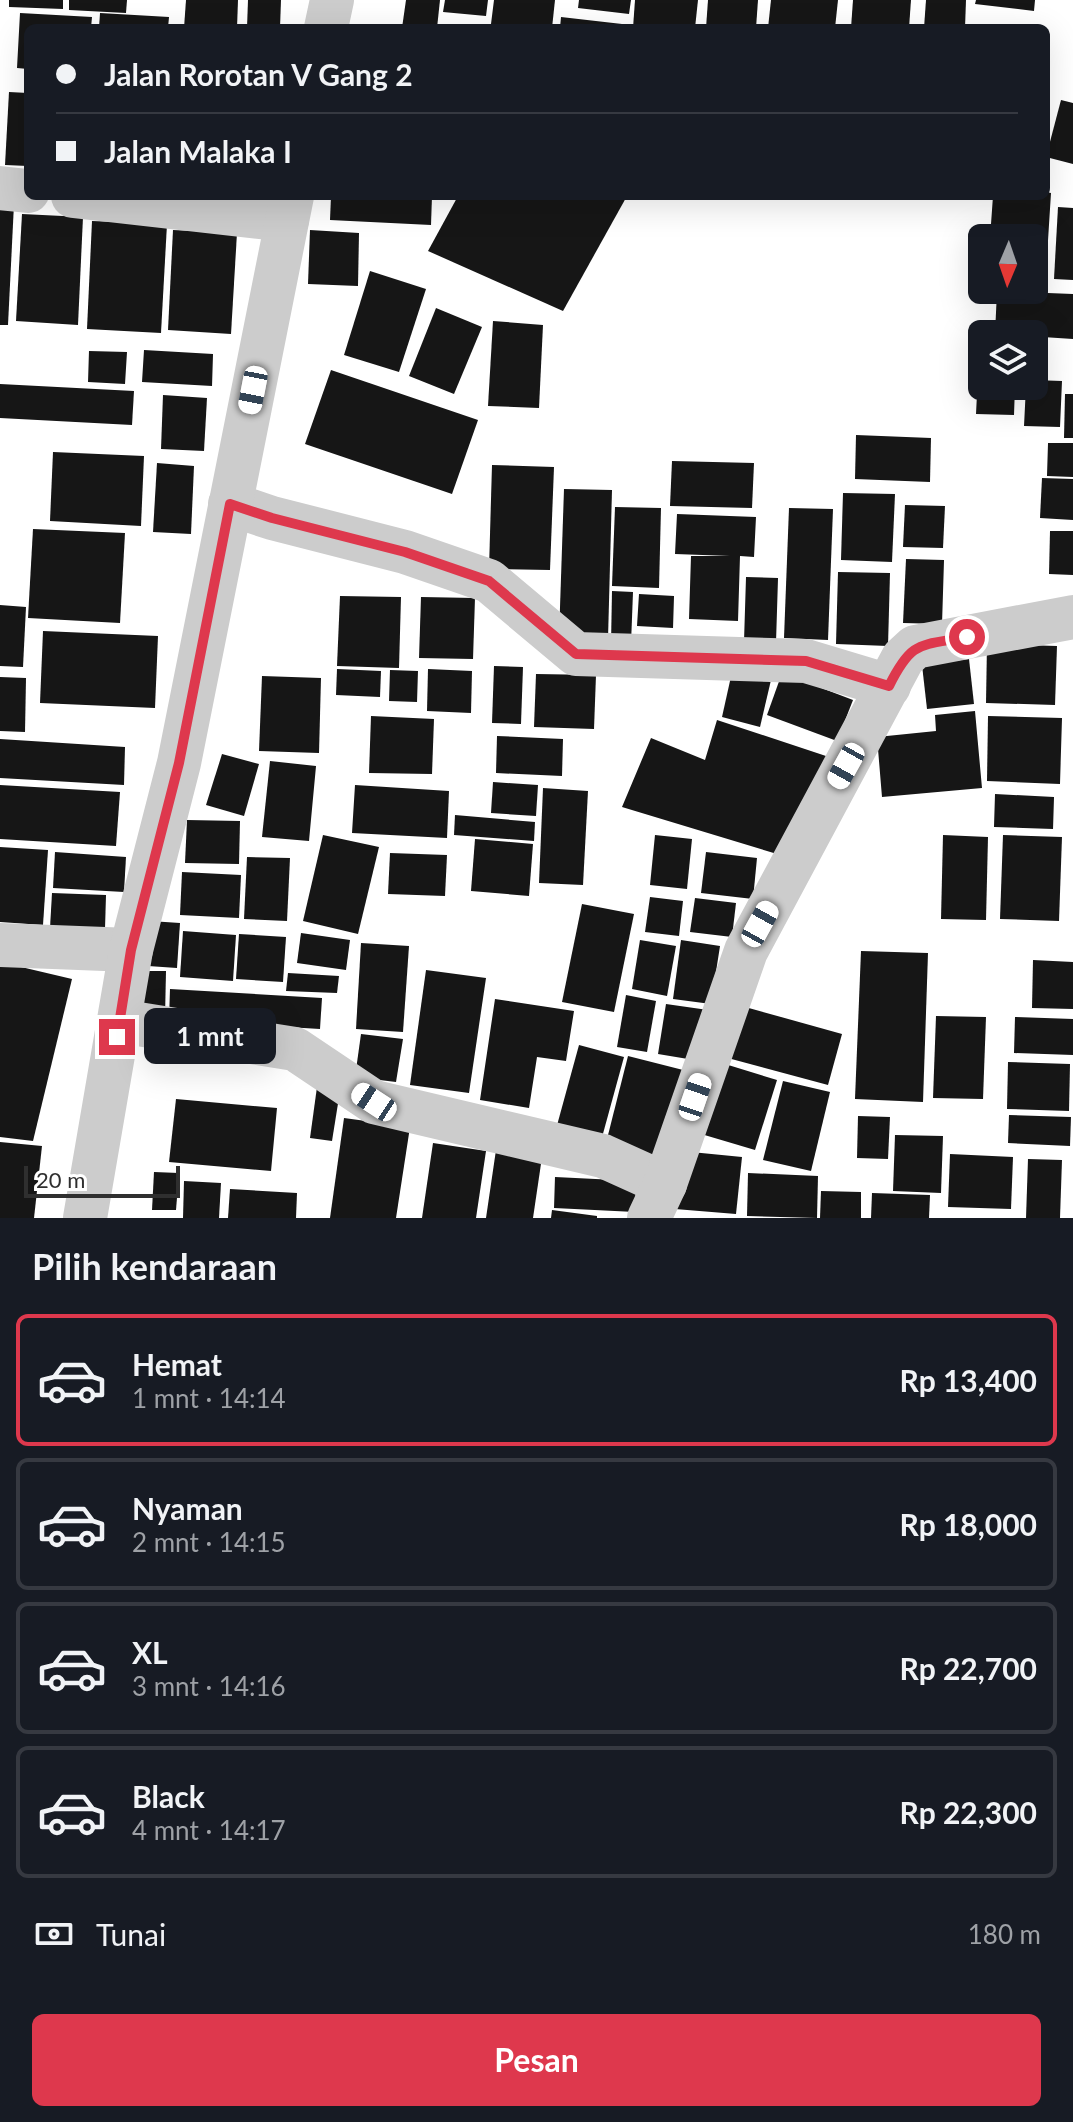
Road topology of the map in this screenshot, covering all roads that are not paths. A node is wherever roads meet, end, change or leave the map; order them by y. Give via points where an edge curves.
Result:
1 (332, 0) edge
2 (327, 24) edge
3 (0, 188) edge
4 (24, 191) edge
5 (145, 200) edge
6 (290, 208) edge
7 (230, 504) junction
8 (1073, 617) edge
9 (896, 672) junction
10 (0, 945) edge
11 (131, 950) junction
12 (119, 1021) junction
13 (657, 1201) edge
14 (85, 1218) edge

1 - 2 street
3 - 4 street
5 - 6 street
6 - 7 street
7 - 9 street via 489,581 576,654 806,661
7 - 11 street via 179,763
8 - 9 street via 915,647
9 - 13 street via 746,951
10 - 11 street
11 - 12 street
12 - 13 street via 295,1049 374,1102 603,1156
12 - 14 street

